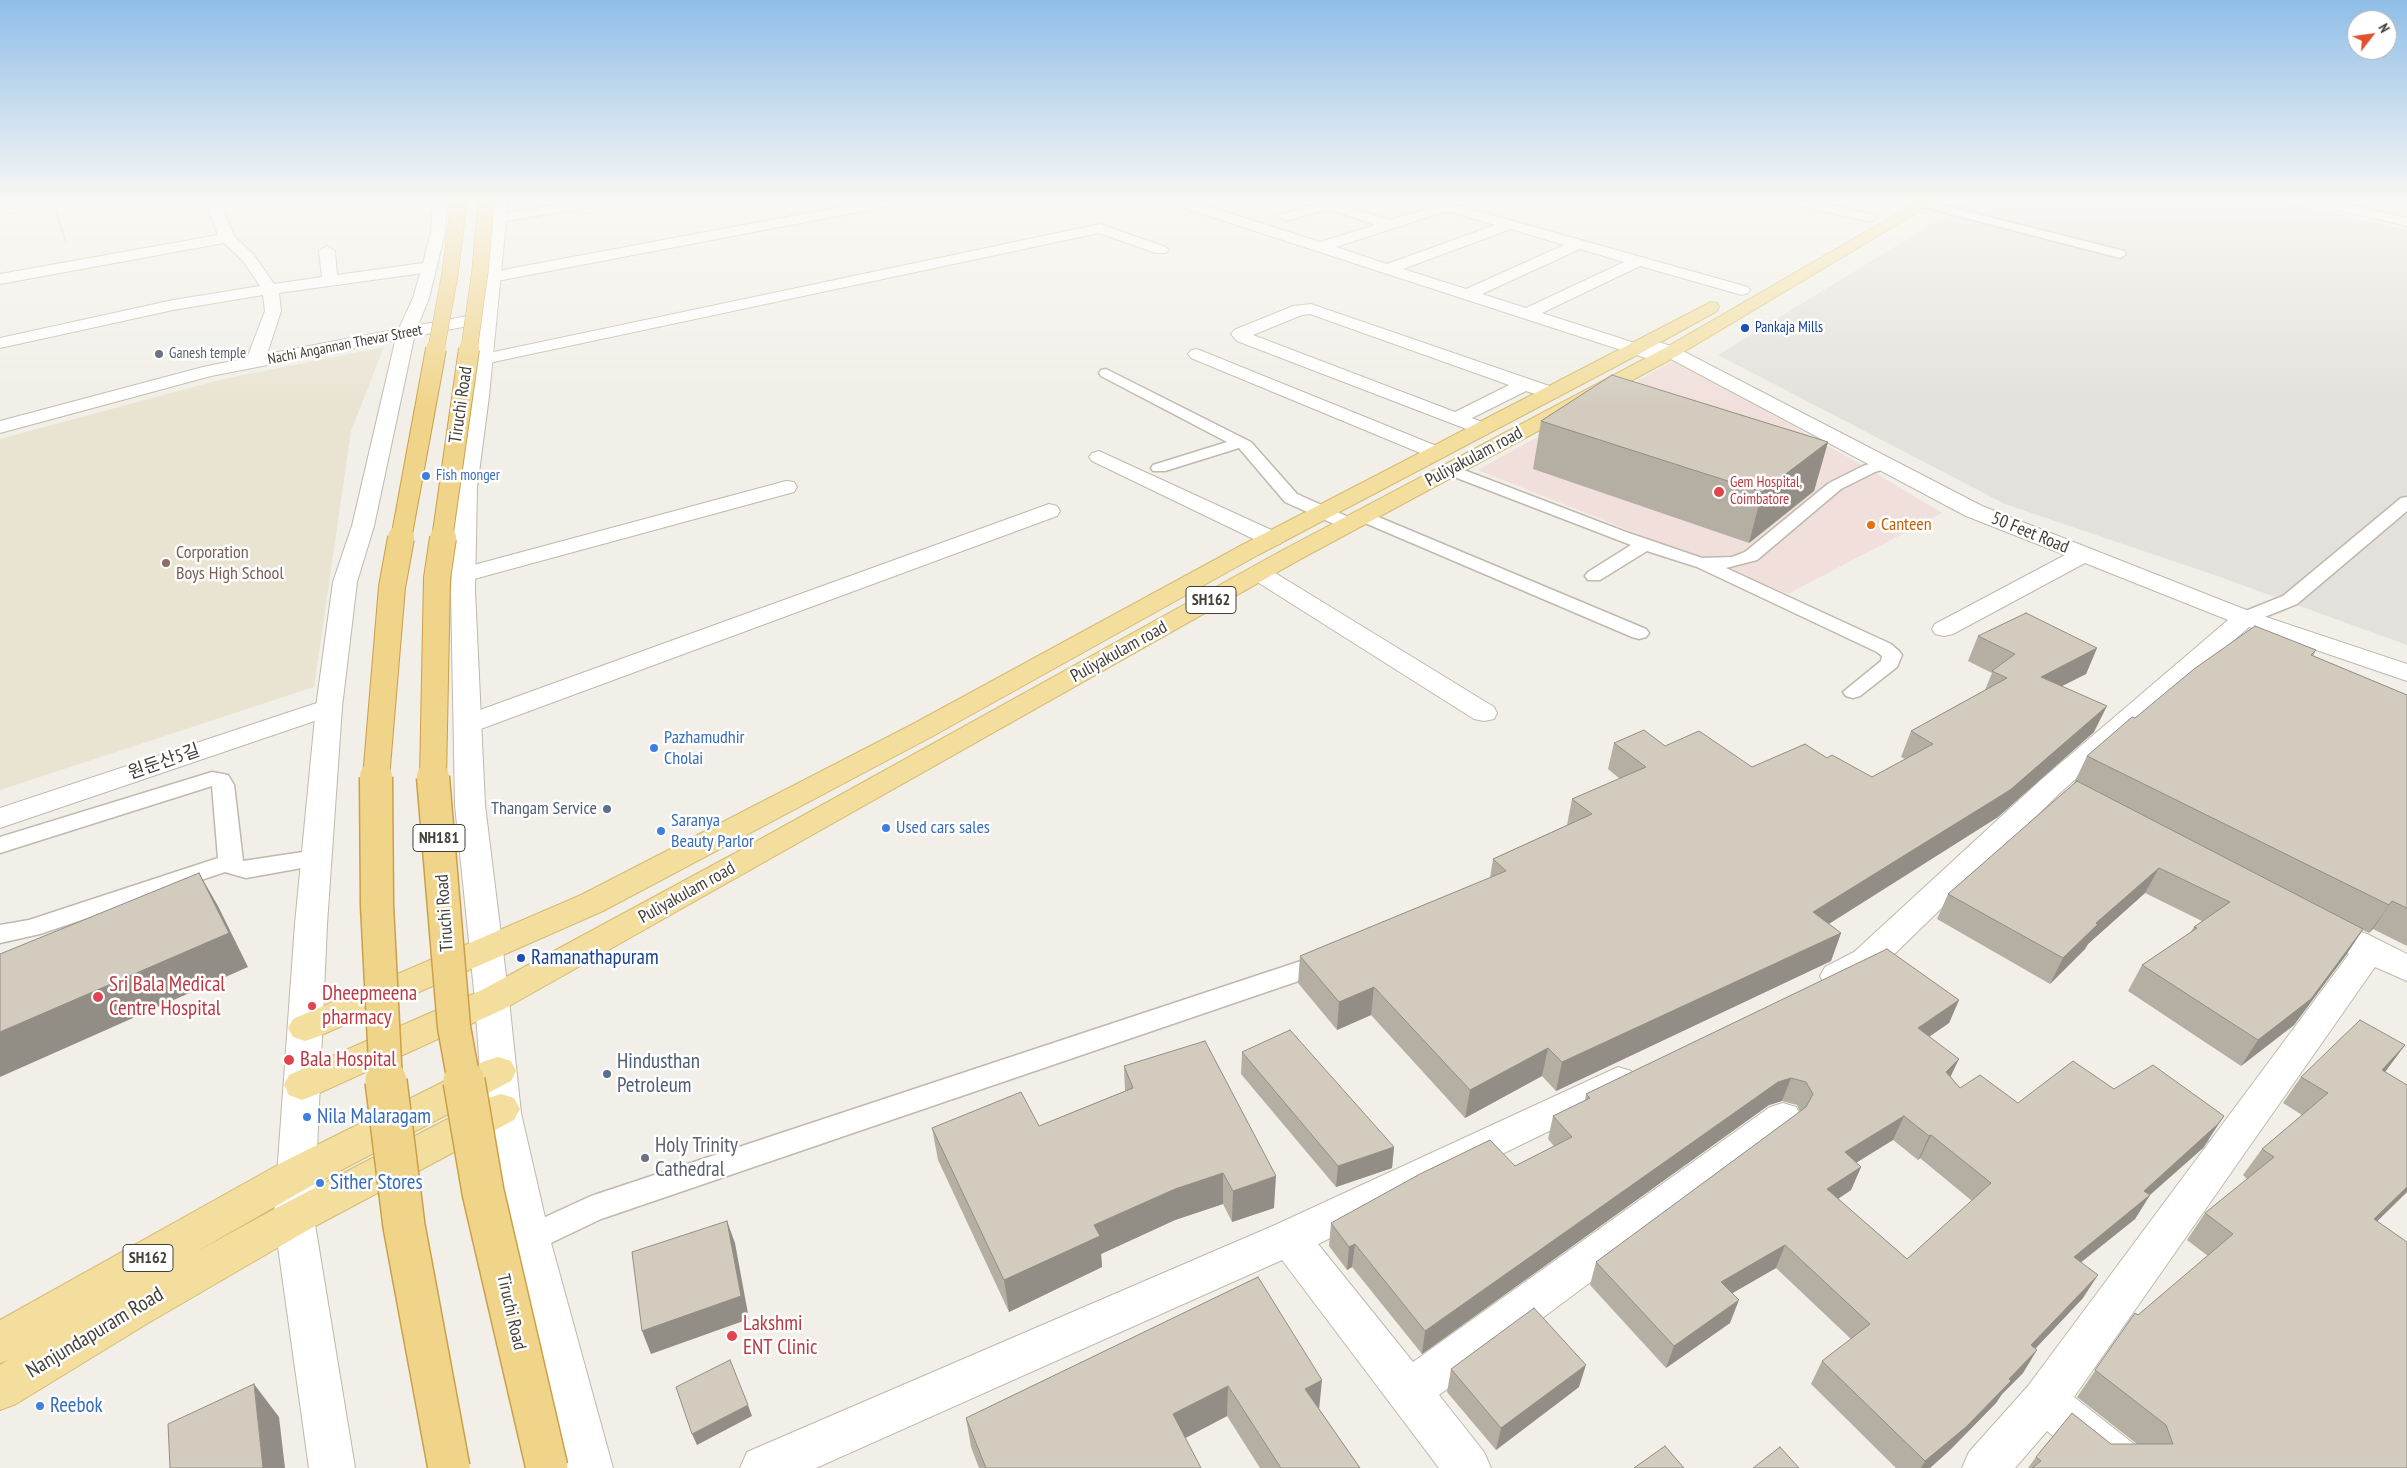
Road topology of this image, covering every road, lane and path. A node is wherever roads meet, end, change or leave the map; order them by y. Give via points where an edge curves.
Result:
1 (53, 270) edge
2 (257, 270) edge
3 (329, 270) edge
4 (411, 270) edge
5 (429, 270) edge
6 (451, 270) edge
7 (480, 270) edge
8 (492, 270) edge
9 (532, 270) edge
10 (905, 270) edge
11 (1389, 270) edge
12 (1522, 270) edge
13 (1620, 270) edge
14 (1669, 270) edge
15 (1778, 270) edge
16 (1803, 270) edge
17 (492, 277) junction
18 (0, 279) edge
19 (330, 280) junction
20 (270, 288) junction
21 (1742, 290) junction
22 (1466, 295) junction
23 (1526, 314) junction
24 (488, 316) junction
25 (406, 333) junction
26 (0, 343) edge
27 (1653, 350) junction
28 (1197, 354) dead end
29 (484, 359) junction
30 (255, 362) junction
31 (1106, 373) dead end
32 (1525, 384) junction
33 (1551, 393) junction
34 (1456, 419) junction
35 (0, 427) edge
36 (1482, 429) junction
37 (1240, 443) junction
38 (1099, 457) dead end
39 (1443, 462) junction
40 (1885, 464) junction
41 (1159, 468) dead end
42 (786, 487) dead end
43 (2407, 502) edge
44 (1050, 511) dead end
45 (1324, 512) junction
46 (1356, 520) junction
47 (1272, 539) junction
48 (1644, 545) junction
49 (2084, 554) junction
50 (1701, 563) junction
51 (1259, 573) junction
52 (463, 575) junction
53 (1594, 576) dead end
54 (2245, 618) junction
55 (1944, 629) dead end
56 (1639, 632) dead end
57 (2407, 673) edge
58 (1853, 692) dead end
59 (329, 706) junction
60 (1484, 714) dead end
61 (468, 724) junction
62 (0, 818) edge
63 (0, 845) edge
64 (316, 858) junction
65 (230, 862) junction
66 (2326, 927) edge
67 (0, 934) edge
68 (486, 948) junction
69 (2370, 950) junction
70 (1313, 966) edge
71 (2407, 969) edge
72 (1804, 992) edge
73 (492, 1000) junction
74 (305, 1028) junction
75 (1645, 1069) edge
76 (498, 1070) junction
77 (302, 1085) junction
78 (502, 1108) junction
79 (1783, 1118) dead end
80 (297, 1174) junction
81 (294, 1218) junction
82 (1289, 1238) junction
83 (530, 1240) junction
84 (0, 1343) edge
85 (0, 1389) edge
86 (1409, 1391) junction
87 (2044, 1401) junction
88 (332, 1468) edge
89 (448, 1468) edge
90 (547, 1468) edge
91 (590, 1468) edge
92 (763, 1468) edge
93 (1468, 1468) edge
94 (1985, 1468) edge
95 (2128, 1468) edge

1 - 18 street
2 - 20 street
3 - 19 street
4 - 19 street
5 - 25 street
6 - 89 highway, Tiruchi Road, bridge via 392,587 375,786 384,1063 404,1226
7 - 90 highway, Tiruchi Road / NH181, bridge via 437,578 434,774 454,1027 483,1192
8 - 17 street
9 - 17 street
10 - 29 street
11 - 22 street, 50 Feet Road
12 - 22 street
13 - 23 street
14 - 21 street
15 - 21 main road, Puliyakulam road / SH162
16 - 27 main road, Puliyakulam road / SH162
17 - 24 street
19 - 20 street
20 - 26 street via 173,305
20 - 30 street via 273,311
21 - 27 main road, Puliyakulam road / SH162
22 - 23 street, 50 Feet Road
23 - 27 street, 50 Feet Road
24 - 25 street, Nachi Angannan Thevar Street
24 - 29 street
25 - 30 street, Nachi Angannan Thevar Street
25 - 59 street via 363,526 345,582
27 - 33 main road, Puliyakulam road / SH162
27 - 39 main road, Puliyakulam road / SH162 via 1592,404
27 - 40 street, 50 Feet Road
28 - 39 street
29 - 52 street via 466,488
30 - 35 street, Nachi Angannan Thevar Street via 208,371
31 - 37 lane
32 - 33 street
32 - 34 street
32 - 34 street via 1311,309 1299,310 1240,334
33 - 36 main road, Puliyakulam road / SH162
34 - 36 street
36 - 39 main road, Puliyakulam road / SH162
37 - 41 lane
37 - 45 lane via 1291,498
38 - 47 street
39 - 45 main road, Puliyakulam road / SH162
39 - 46 main road, Puliyakulam road / SH162
39 - 48 lane
40 - 49 street, 50 Feet Road via 1974,510
40 - 50 lane via 1828,484 1751,556 1734,562
42 - 52 street
43 - 54 lane via 2290,600
44 - 61 street
45 - 46 lane
45 - 47 main road, Puliyakulam road / SH162
46 - 51 main road, Puliyakulam road / SH162
46 - 56 lane
47 - 68 main road, Puliyakulam road / SH162 via 923,730 601,898
48 - 50 lane
48 - 53 lane
49 - 54 street, 50 Feet Road
49 - 55 street
50 - 58 lane via 1884,648 1892,655 1890,662
51 - 60 street
51 - 73 main road, Puliyakulam road / SH162
52 - 61 street
54 - 57 street, 50 Feet Road
54 - 72 street via 2065,792 1866,962
59 - 62 street, 원둔산5길
59 - 64 street
61 - 68 street via 470,805
63 - 65 lane via 212,779 220,780 223,785
64 - 65 lane via 246,870 235,868
64 - 74 street
65 - 67 lane via 31,928
66 - 69 street
68 - 73 street
68 - 74 main road, Puliyakulam road
69 - 71 street
69 - 87 street
70 - 83 lane via 590,1209
73 - 76 street
73 - 77 main road, Puliyakulam road
74 - 77 street
75 - 82 street
76 - 78 street
76 - 80 main road, Nanjundapuram Road
77 - 80 street
78 - 81 main road, Nanjundapuram Road
78 - 83 street
79 - 86 street
80 - 81 street
80 - 84 main road, Nanjundapuram Road / SH162
81 - 85 main road, Nanjundapuram Road / SH162
81 - 88 street
82 - 86 street
82 - 92 street
83 - 91 street
86 - 93 street
87 - 94 street
87 - 95 street

